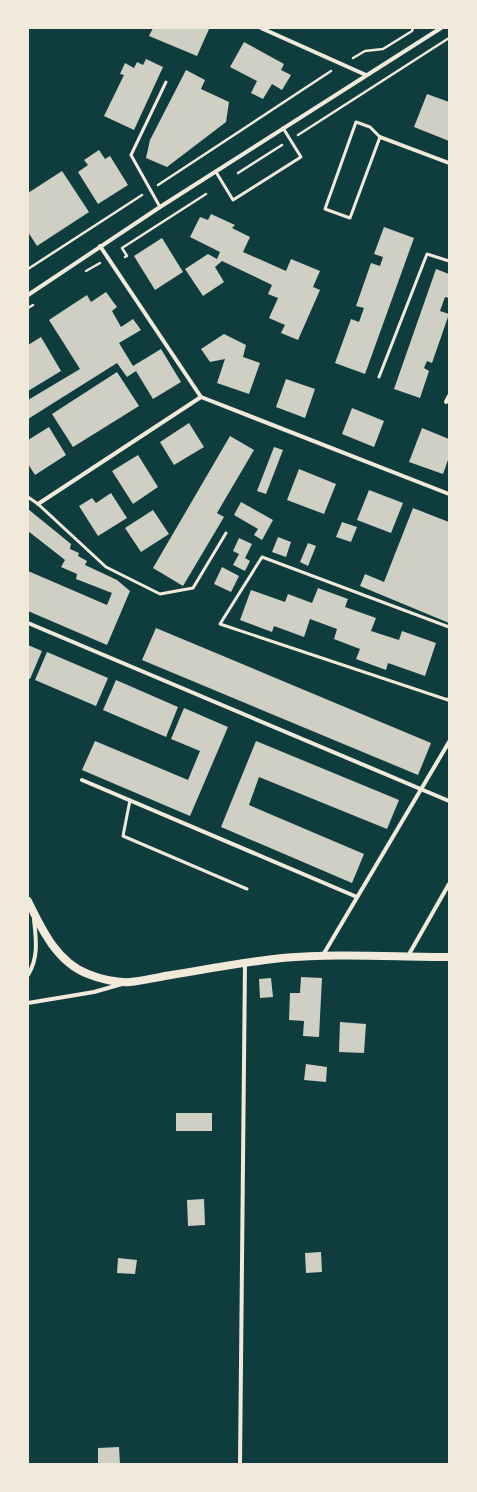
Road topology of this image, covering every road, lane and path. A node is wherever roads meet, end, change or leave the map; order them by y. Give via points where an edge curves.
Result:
1 (261, 28) edge
2 (413, 28) edge
3 (441, 28) edge
4 (449, 38) edge
5 (343, 64) junction
6 (366, 75) junction
7 (166, 82) dead end
8 (283, 128) junction
9 (298, 135) dead end
10 (380, 137) junction
11 (284, 144) dead end
12 (449, 163) edge
13 (216, 172) junction
14 (238, 173) dead end
15 (150, 190) junction
16 (206, 194) dead end
17 (160, 207) junction
18 (100, 246) junction
19 (125, 257) dead end
20 (449, 261) edge
21 (102, 266) dead end
22 (28, 269) edge
23 (80, 275) dead end
24 (28, 295) edge
25 (34, 304) dead end
26 (28, 308) edge
27 (379, 377) dead end
28 (449, 396) edge
29 (201, 397) junction
30 (448, 403) edge
31 (449, 494) edge
32 (28, 497) edge
33 (38, 504) junction
34 (226, 533) dead end
35 (28, 623) edge
36 (449, 627) edge
37 (449, 698) edge
38 (449, 742) edge
39 (82, 780) dead end
40 (421, 790) junction
41 (130, 800) junction
42 (449, 801) edge
43 (449, 884) edge
44 (247, 889) dead end
45 (357, 898) junction
46 (28, 901) edge
47 (34, 913) junction
48 (323, 955) junction
49 (407, 957) junction
50 (449, 958) edge
51 (244, 962) junction
52 (28, 974) edge
53 (128, 982) junction
54 (28, 1003) edge
55 (240, 1464) edge

1 - 5 street
2 - 5 path via 383,49 365,51
3 - 6 street
4 - 9 path
5 - 6 street
5 - 15 path
6 - 8 street
7 - 15 lane via 130,155
8 - 13 street
8 - 13 lane via 301,157 233,200
10 - 10 lane via 370,127 356,122 325,209 350,218
10 - 12 street
11 - 14 path
13 - 17 street
15 - 17 lane
15 - 22 path
16 - 19 path via 122,248
17 - 18 street
18 - 24 street
18 - 29 street
20 - 27 lane via 427,254
21 - 23 path via 100,262
25 - 26 path
28 - 30 street
29 - 31 street
29 - 33 street
32 - 33 lane
33 - 34 lane via 106,567 160,594 193,588
35 - 40 street
36 - 37 lane via 262,556 220,624 448,700
38 - 40 street
39 - 41 street
40 - 42 street
40 - 45 street
41 - 44 lane via 123,836
41 - 45 street
43 - 49 street
45 - 48 street
46 - 47 main road
47 - 52 street via 35,960
47 - 53 main road via 55,949 74,968 95,976
48 - 49 main road
48 - 51 main road
49 - 50 main road
51 - 53 main road
51 - 55 street
53 - 54 street via 94,992

